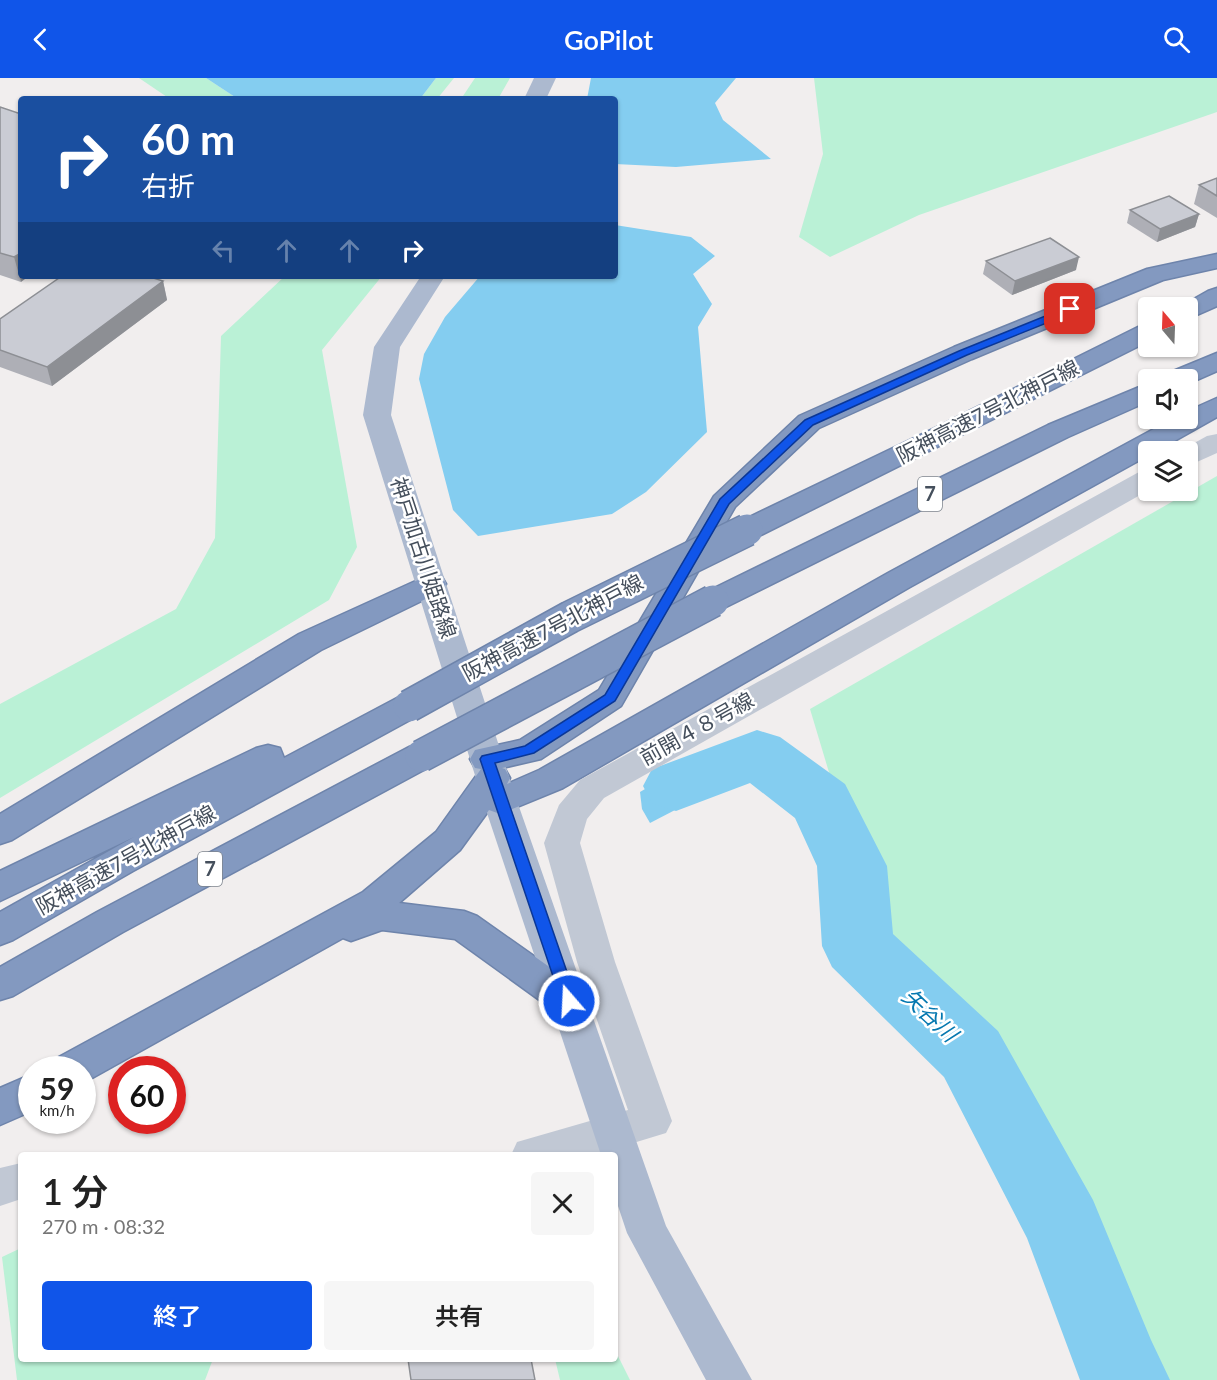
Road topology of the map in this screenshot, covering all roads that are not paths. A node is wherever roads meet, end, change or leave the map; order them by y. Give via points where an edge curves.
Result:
1 (545, 78) edge
2 (536, 96) edge
3 (1217, 261) edge
4 (431, 279) edge
5 (1217, 296) edge
6 (1198, 306) edge
7 (1138, 337) edge
8 (1217, 361) edge
9 (1198, 370) edge
10 (1138, 396) edge
11 (1217, 406) edge
12 (1217, 442) edge
13 (1198, 452) edge
14 (1138, 484) edge
15 (431, 584) junction
16 (408, 699) junction
17 (493, 779) junction
18 (0, 831) edge
19 (0, 887) edge
20 (110, 922) junction
21 (0, 930) edge
22 (300, 945) junction
23 (0, 984) edge
24 (569, 1001) junction
25 (0, 1007) edge
26 (96, 1056) edge
27 (18, 1098) edge
28 (0, 1108) edge
29 (614, 1132) junction
30 (542, 1152) edge
31 (18, 1182) edge
32 (0, 1187) edge
33 (730, 1380) edge

1 - 2 main road
3 - 17 highway via 1156,274 963,353 809,422 724,502 610,698 529,750
4 - 15 main road, 神戸加古川姫路線 via 387,347 377,415
5 - 6 highway
7 - 16 highway, 阪神高速7号北神戸線 / 7, bridge
8 - 9 highway
10 - 20 highway, 7, bridge via 1058,431 713,601
11 - 17 highway via 899,580 551,779
12 - 13 street
14 - 29 street, 前開４８号線 via 592,789 578,805 562,843 596,962 652,1121
15 - 17 main road, 神戸加古川姫路線
15 - 18 highway via 310,642
16 - 19 highway
16 - 21 highway, 阪神高速7号北神戸線 / 7
17 - 22 highway via 448,840 376,902
17 - 24 main road, 神戸加古川姫路線
20 - 23 highway, 7
20 - 25 highway
22 - 24 highway via 381,915 464,926
22 - 26 highway
24 - 29 main road, 神戸加古川姫路線
27 - 28 highway
29 - 30 street
29 - 33 main road, 神戸加古川姫路線 via 648,1233
31 - 32 street

